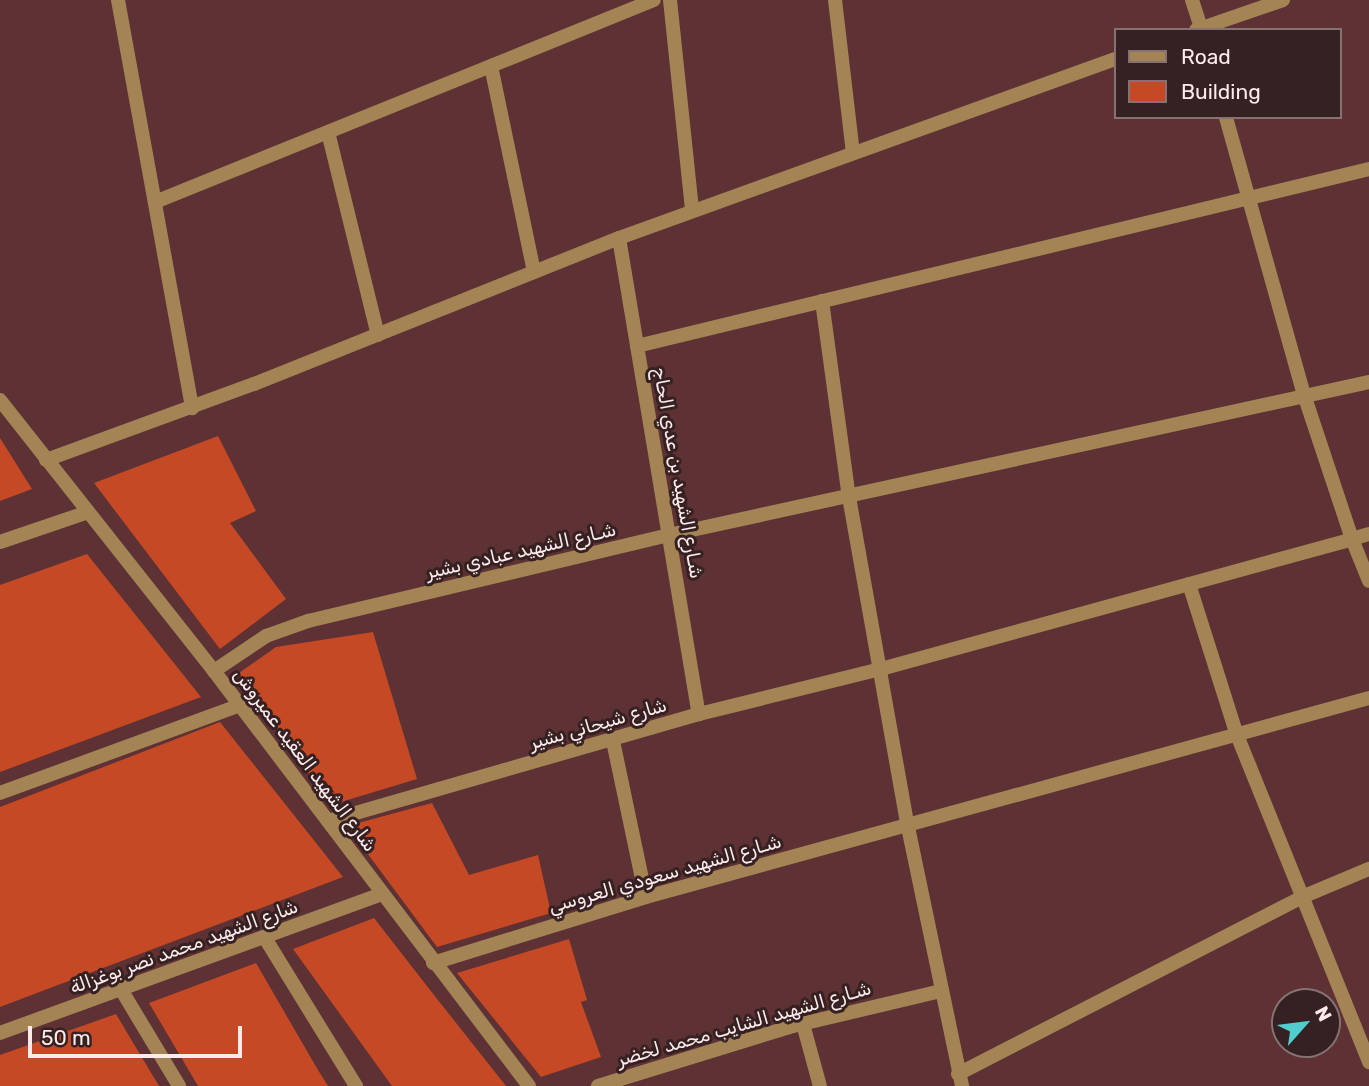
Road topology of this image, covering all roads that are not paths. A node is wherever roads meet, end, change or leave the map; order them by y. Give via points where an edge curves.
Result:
1 (118, 0) edge
2 (654, 0) edge
3 (670, 0) edge
4 (835, 0) edge
5 (1192, 0) edge
6 (1283, 0) edge
7 (1200, 28) edge
8 (1203, 28) edge
9 (1114, 59) edge
10 (491, 66) junction
11 (1227, 119) edge
12 (328, 132) junction
13 (853, 153) junction
14 (1369, 169) edge
15 (1249, 199) junction
16 (155, 202) junction
17 (692, 211) junction
18 (619, 238) junction
19 (534, 272) junction
20 (822, 301) junction
21 (379, 335) junction
22 (637, 346) junction
23 (1369, 382) edge
24 (1304, 395) junction
25 (0, 400) edge
26 (192, 408) junction
27 (46, 460) junction
28 (849, 497) junction
29 (88, 512) junction
30 (1369, 534) edge
31 (669, 536) junction
32 (1352, 539) junction
33 (0, 542) edge
34 (1369, 580) edge
35 (1189, 584) junction
36 (881, 669) junction
37 (214, 671) junction
38 (1369, 698) edge
39 (240, 705) junction
40 (699, 714) junction
41 (1237, 735) junction
42 (613, 741) junction
43 (0, 793) edge
44 (328, 821) junction
45 (908, 827) junction
46 (1369, 869) edge
47 (381, 894) junction
48 (646, 897) junction
49 (1302, 897) junction
50 (265, 939) junction
51 (433, 963) junction
52 (122, 991) junction
53 (941, 991) junction
54 (803, 1024) junction
55 (0, 1033) edge
56 (1369, 1062) edge
57 (960, 1080) edge
58 (178, 1086) edge
59 (356, 1086) edge
60 (529, 1086) edge
61 (598, 1086) edge
62 (820, 1086) edge

1 - 16 street
2 - 10 street
3 - 17 street
4 - 13 street
5 - 7 street
6 - 8 street
9 - 13 street
10 - 12 street
10 - 19 street
11 - 15 street
12 - 16 street
12 - 21 street
13 - 17 street
14 - 15 street
15 - 20 street
15 - 24 street
16 - 26 street
17 - 18 street
18 - 19 street
18 - 22 street, شـارع الشهيد بن عدي الحاج
19 - 21 street
20 - 22 street
20 - 28 street
21 - 26 street
22 - 31 street, شـارع الشهيد بن عدي الحاج
23 - 24 street, شـارع الشهيد عبادي بشير
24 - 28 street, شـارع الشهيد عبادي بشير
24 - 32 street
25 - 27 street, شارع الشهيد العقيد عميروش
26 - 27 street
27 - 29 street, شارع الشهيد العقيد عميروش
28 - 31 street, شـارع الشهيد عبادي بشير
28 - 36 street
29 - 33 street
29 - 37 street, شارع الشهيد العقيد عميروش
30 - 32 street, شارع شيحاني بشير
31 - 37 street, شـارع الشهيد عبادي بشير via 308,621 266,636
31 - 40 street, شـارع الشهيد بن عدي الحاج
32 - 34 street
32 - 35 street, شارع شيحاني بشير
35 - 36 street, شارع شيحاني بشير
35 - 41 street
36 - 40 street, شارع شيحاني بشير
36 - 45 street
37 - 39 street, شارع الشهيد العقيد عميروش
38 - 41 street, شـارع الشهيد سعودي العروسي
39 - 43 street
39 - 44 street, شارع الشهيد العقيد عميروش
40 - 42 street, شارع شيحاني بشير
41 - 45 street, شـارع الشهيد سعودي العروسي
41 - 49 street
42 - 44 street, شارع شيحاني بشير
42 - 48 street
44 - 47 street, شارع الشهيد العقيد عميروش
45 - 48 street, شـارع الشهيد سعودي العروسي
45 - 53 street
46 - 49 street
47 - 50 street, شارع الشهيد محمد نصر بوغزالة
47 - 51 street, شارع الشهيد العقيد عميروش
48 - 51 street, شـارع الشهيد سعودي العروسي
49 - 56 street
49 - 57 street
50 - 52 street, شارع الشهيد محمد نصر بوغزالة
50 - 59 street
51 - 60 street, شارع الشهيد العقيد عميروش
52 - 55 street, شارع الشهيد محمد نصر بوغزالة
52 - 58 street
53 - 54 street, شـارع الشهيد الشايب محمد لخضر
53 - 57 street
54 - 61 street, شـارع الشهيد الشايب محمد لخضر
54 - 62 street

